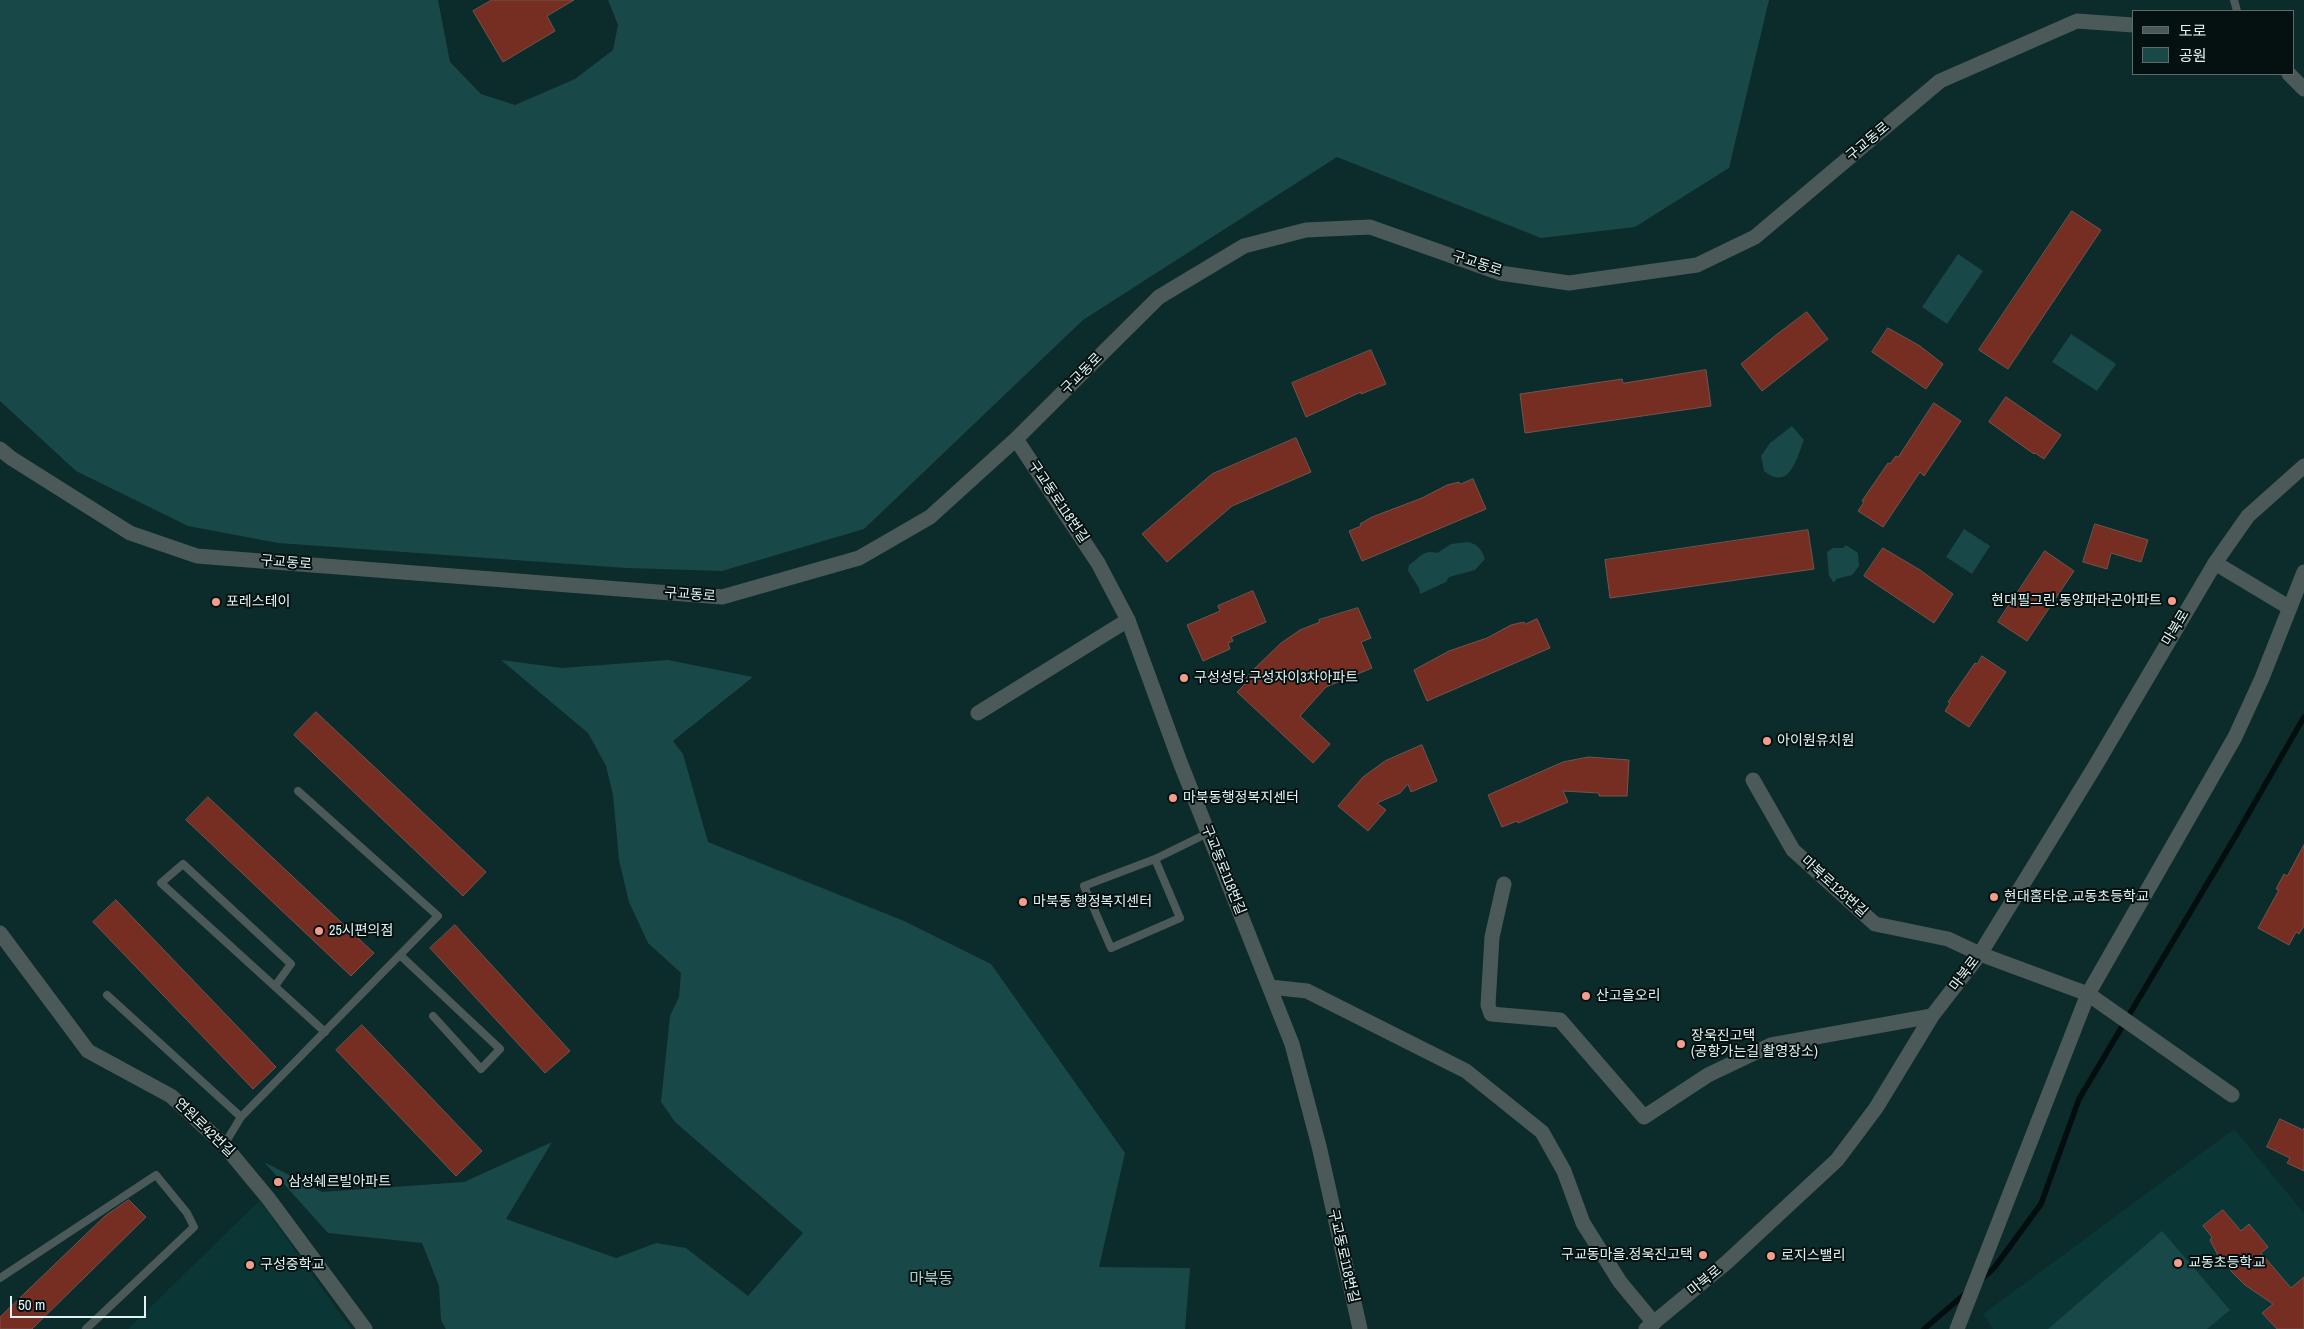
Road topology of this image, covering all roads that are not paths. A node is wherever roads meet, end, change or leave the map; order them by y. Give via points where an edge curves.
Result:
1 (2132, 25) edge
2 (2290, 75) edge
3 (2304, 89) edge
4 (1016, 439) junction
5 (0, 449) edge
6 (2304, 466) edge
7 (2215, 563) junction
8 (2304, 572) edge
9 (2290, 608) junction
10 (1128, 620) junction
11 (978, 714) dead end
12 (1753, 780) dead end
13 (298, 791) dead end
14 (1208, 833) junction
15 (1155, 859) junction
16 (1504, 884) dead end
17 (0, 933) edge
18 (1980, 954) junction
19 (400, 955) junction
20 (275, 986) junction
21 (1270, 987) junction
22 (2088, 994) junction
23 (107, 995) dead end
24 (432, 1016) dead end
25 (1932, 1016) junction
26 (325, 1032) junction
27 (2232, 1094) dead end
28 (241, 1117) junction
29 (224, 1145) junction
30 (0, 1278) edge
31 (1650, 1326) edge
32 (86, 1329) edge
33 (365, 1329) edge
34 (1360, 1329) edge
35 (1957, 1329) edge

1 - 4 street, 구교동로 via 2077,21 1940,81 1755,237 1696,265 1569,283 1500,273 1370,227 1306,230 1244,246 1160,297
2 - 3 street
4 - 5 street, 구교동로 via 930,517 859,558 722,597 197,556 130,533
4 - 10 street, 구교동로118번길 via 1098,563
6 - 7 street, 마북로 via 2248,516
7 - 9 street
7 - 18 street, 마북로
8 - 9 street
9 - 22 street via 2235,737
10 - 11 street
10 - 14 street, 구교동로118번길
12 - 18 street, 마북로123번길 via 1793,850 1875,924 1948,939
13 - 19 lane via 438,916
14 - 15 lane
14 - 21 street, 구교동로118번길
15 - 15 lane via 1084,886 1111,948 1180,918
16 - 25 street via 1492,937 1488,1005 1491,1014 1560,1020 1644,1117 1708,1075 1771,1045
17 - 29 street, 연원로42번길 via 88,1051 171,1096
18 - 22 street, 마북로123번길
18 - 25 street, 마북로
19 - 24 lane via 500,1049 481,1069
19 - 26 lane
20 - 20 lane via 260,973 161,883 183,864 291,964
20 - 26 lane
21 - 31 street via 1307,991 1466,1071 1542,1132 1564,1171 1583,1223
21 - 34 street, 구교동로118번길 via 1292,1044 1319,1146
22 - 27 street, 마북로123번길
22 - 35 street
23 - 28 lane
25 - 31 street, 마북로 via 1876,1108 1837,1160 1726,1264
26 - 28 lane
28 - 29 lane
29 - 33 street, 연원로42번길 via 268,1198
30 - 32 lane via 156,1175 187,1213 194,1227

